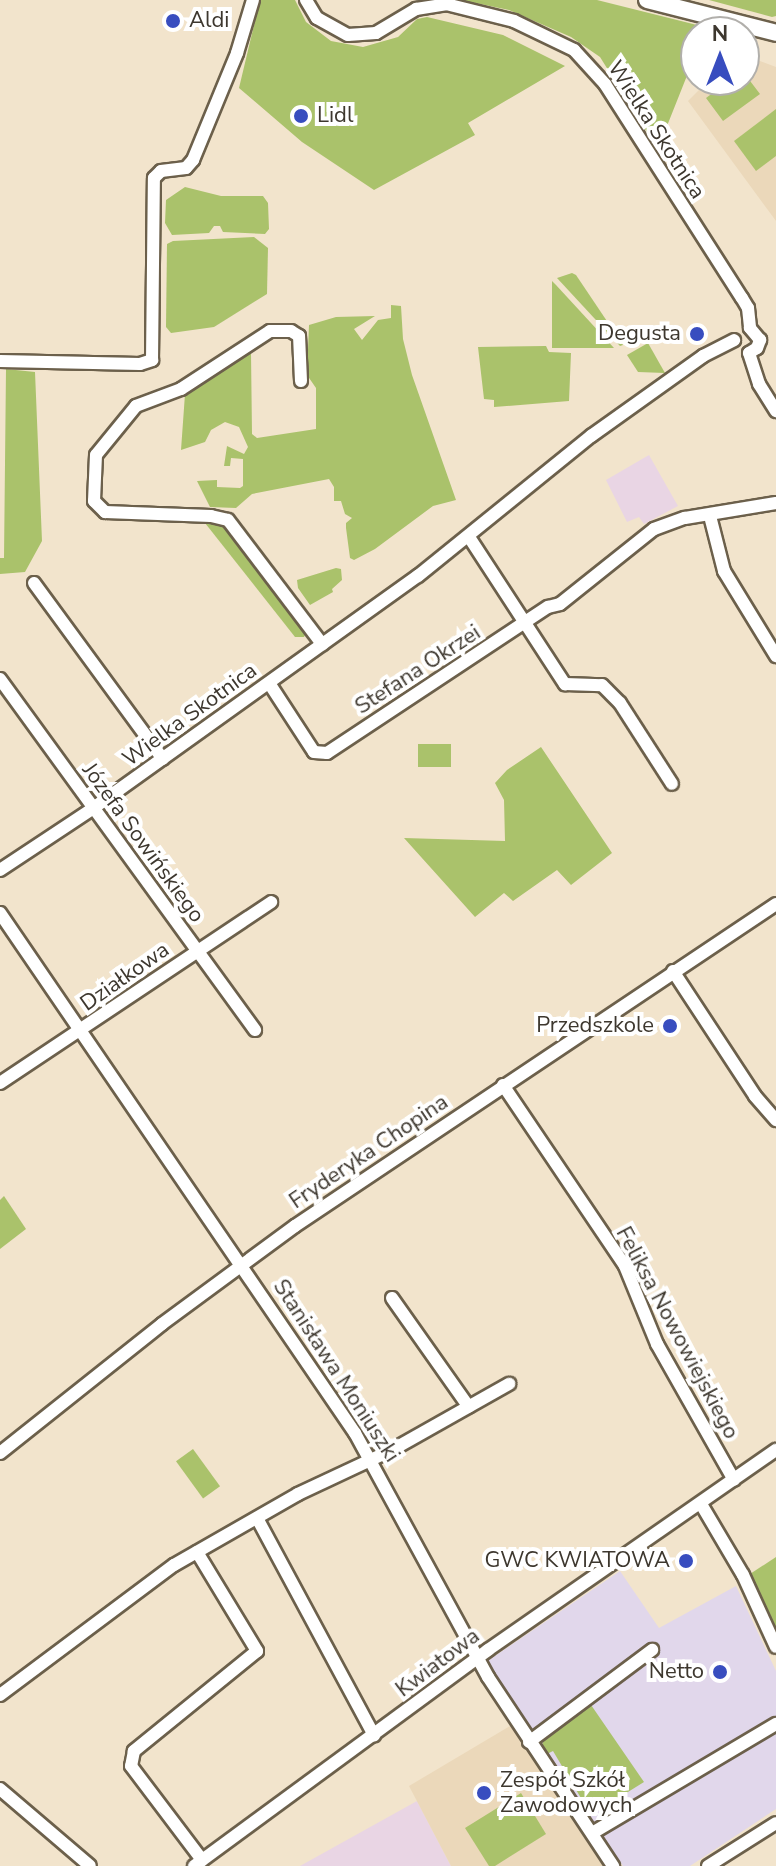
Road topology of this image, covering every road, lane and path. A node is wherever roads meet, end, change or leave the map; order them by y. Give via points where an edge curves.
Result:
1 (253, 0) edge
2 (306, 0) edge
3 (647, 0) edge
4 (772, 34) edge
5 (750, 328) junction
6 (734, 340) junction
7 (749, 353) junction
8 (0, 361) edge
9 (301, 381) dead end
10 (776, 411) edge
11 (776, 503) edge
12 (710, 516) junction
13 (469, 537) junction
14 (34, 583) dead end
15 (524, 625) junction
16 (322, 644) junction
17 (776, 656) edge
18 (0, 679) edge
19 (269, 683) junction
20 (163, 759) junction
21 (672, 784) dead end
22 (92, 809) junction
23 (0, 870) edge
24 (271, 902) dead end
25 (776, 904) edge
26 (0, 913) edge
27 (197, 951) junction
28 (673, 971) junction
29 (255, 1030) dead end
30 (82, 1031) junction
31 (0, 1083) edge
32 (503, 1085) junction
33 (776, 1120) edge
34 (243, 1264) junction
35 (392, 1298) dead end
36 (509, 1384) dead end
37 (469, 1407) junction
38 (776, 1450) edge
39 (0, 1453) edge
40 (372, 1460) junction
41 (734, 1480) junction
42 (701, 1504) junction
43 (257, 1518) junction
44 (197, 1552) junction
45 (776, 1647) edge
46 (652, 1650) dead end
47 (477, 1659) junction
48 (0, 1695) edge
49 (776, 1724) edge
50 (374, 1735) junction
51 (529, 1742) junction
52 (0, 1789) edge
53 (776, 1823) edge
54 (594, 1832) junction
55 (198, 1863) edge
56 (90, 1866) edge
57 (613, 1866) edge
58 (708, 1866) edge

1 - 8 street via 193,160 186,168 161,171 154,178 152,360
2 - 5 street, Wielka Skotnica via 327,25 348,35 376,33 416,9 446,4 514,21 574,50 605,84 742,298
3 - 4 main road
5 - 6 street
5 - 7 street via 760,340
6 - 7 street via 739,350
6 - 13 street, Wielka Skotnica via 591,436
7 - 10 street via 759,384
9 - 16 street via 299,336 270,331 181,389 136,406 96,455 94,501 105,512 228,520
11 - 12 street
12 - 15 street via 654,529 560,604
12 - 17 street via 724,571
13 - 15 street
13 - 16 street, Wielka Skotnica
14 - 20 street
15 - 19 street, Stefana Okrzei via 327,753 314,752
15 - 21 street via 565,684 602,685 620,703
16 - 19 street, Wielka Skotnica
18 - 22 street, Józefa Sowińskiego
19 - 20 street, Wielka Skotnica
20 - 22 street, Wielka Skotnica
22 - 23 street, Wielka Skotnica
22 - 27 street, Józefa Sowińskiego
24 - 27 street, Działkowa
25 - 28 street, Fryderyka Chopina
26 - 30 street, Stanisława Moniuszki
27 - 29 street, Józefa Sowińskiego
27 - 30 street, Działkowa
28 - 32 street, Fryderyka Chopina
28 - 33 street
30 - 31 street, Działkowa
30 - 34 street, Stanisława Moniuszki
32 - 34 street, Fryderyka Chopina
32 - 41 street, Feliksa Nowowiejskiego via 620,1259 657,1344
34 - 39 street, Fryderyka Chopina
34 - 40 street, Stanisława Moniuszki
35 - 37 street
36 - 37 street
37 - 40 street
38 - 41 street, Kwiatowa
40 - 43 street
40 - 47 street, Stanisława Moniuszki
41 - 42 street, Kwiatowa
42 - 45 street via 743,1575
42 - 47 street, Kwiatowa
43 - 44 street
43 - 50 street
44 - 48 street via 129,1596
44 - 55 street, Kwiatowa via 257,1651 130,1758 135,1774
46 - 51 street
47 - 50 street, Kwiatowa
47 - 51 street, Stanisława Moniuszki
49 - 54 street
50 - 55 street, Kwiatowa
51 - 54 street, Stanisława Moniuszki via 580,1820
52 - 56 street
53 - 58 street
54 - 57 street, Stanisława Moniuszki

